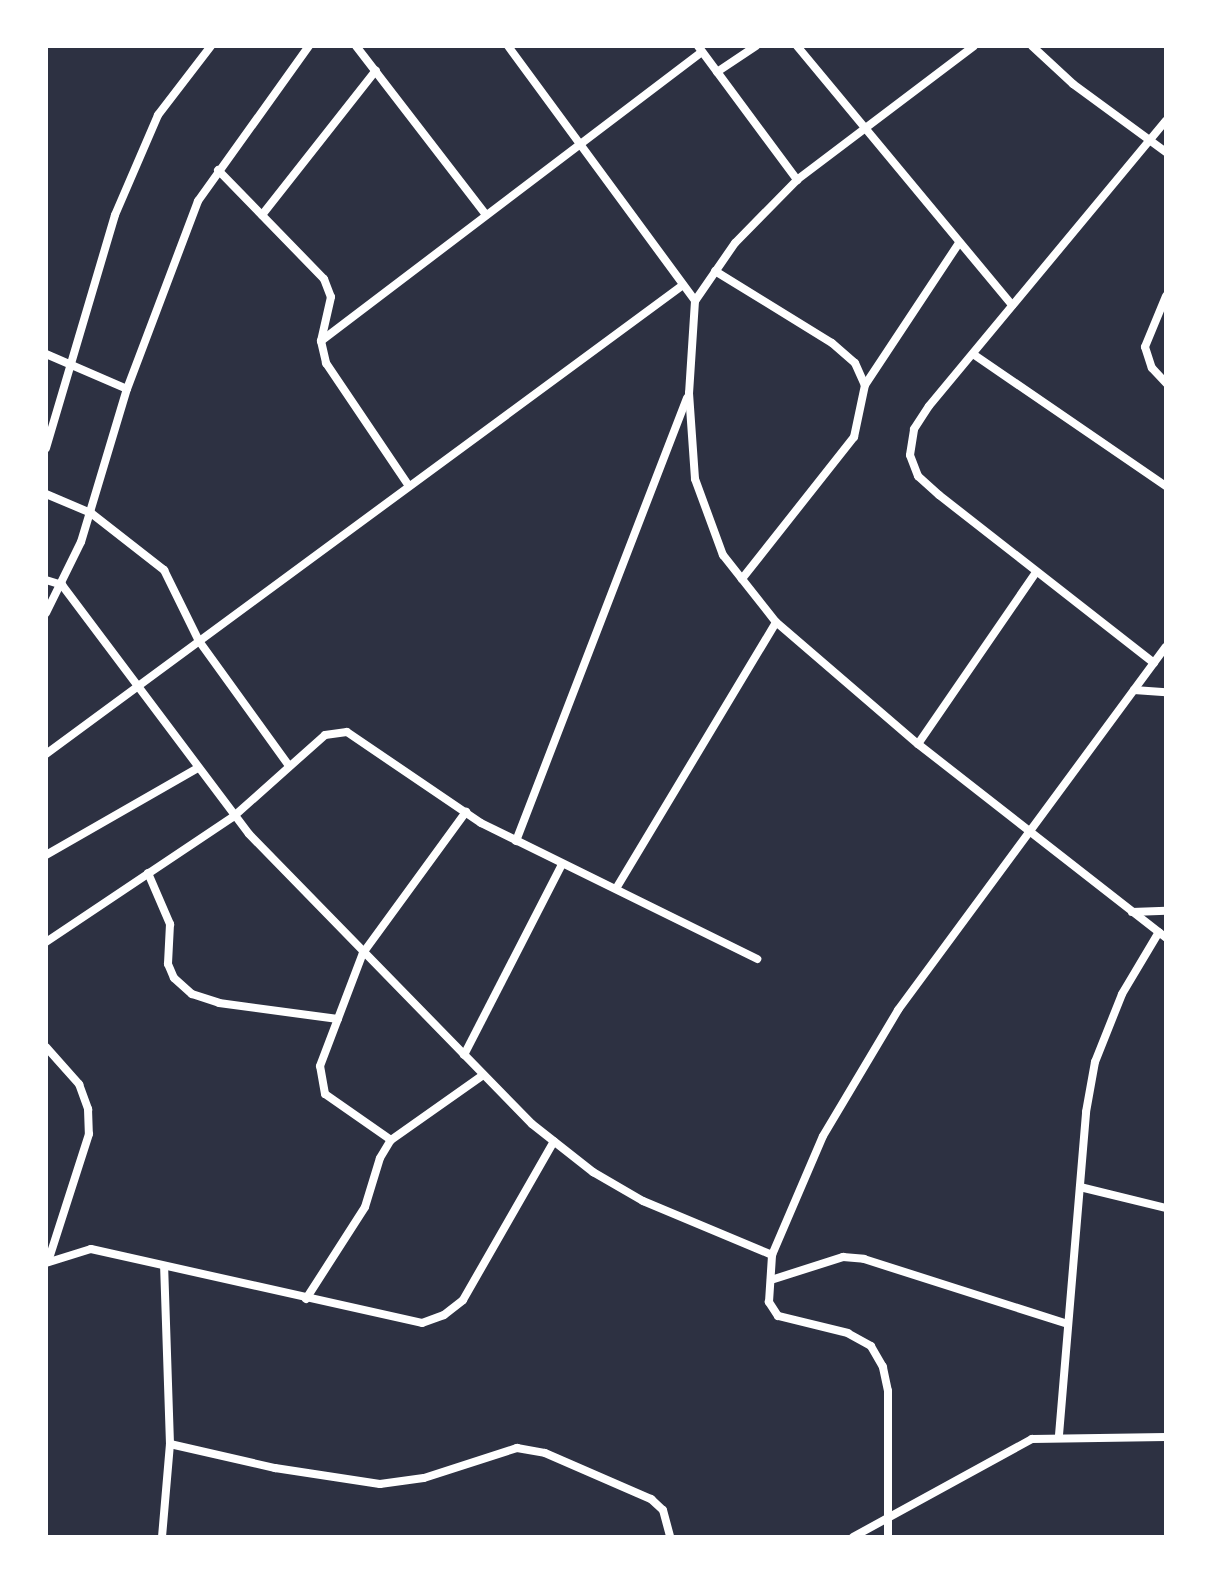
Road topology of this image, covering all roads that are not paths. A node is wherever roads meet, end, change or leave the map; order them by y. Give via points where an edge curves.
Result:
1 (211, 46) edge
2 (309, 46) edge
3 (356, 46) edge
4 (508, 46) edge
5 (756, 46) edge
6 (797, 46) edge
7 (974, 46) edge
8 (1032, 46) edge
9 (700, 49) edge
10 (376, 70) junction
11 (717, 72) junction
12 (1166, 121) edge
13 (863, 131) junction
14 (1149, 139) junction
15 (578, 146) junction
16 (1166, 152) edge
17 (218, 170) junction
18 (797, 180) junction
19 (262, 215) junction
20 (486, 215) junction
21 (959, 243) junction
22 (715, 271) junction
23 (683, 285) junction
24 (1166, 296) edge
25 (695, 301) junction
26 (1012, 305) junction
27 (321, 341) junction
28 (46, 354) edge
29 (973, 354) junction
30 (73, 366) junction
31 (1166, 383) edge
32 (865, 385) junction
33 (127, 389) junction
34 (689, 393) junction
35 (46, 448) edge
36 (409, 486) junction
37 (1166, 486) edge
38 (46, 494) edge
39 (91, 513) junction
40 (1036, 572) junction
41 (742, 579) junction
42 (46, 580) edge
43 (62, 585) junction
44 (46, 613) edge
45 (776, 622) junction
46 (199, 641) junction
47 (1166, 647) edge
48 (1154, 663) junction
49 (136, 687) junction
50 (1134, 690) junction
51 (1166, 692) edge
52 (918, 744) junction
53 (46, 754) edge
54 (289, 766) junction
55 (196, 769) junction
56 (466, 812) junction
57 (233, 817) junction
58 (1026, 831) junction
59 (516, 841) junction
60 (46, 855) edge
61 (562, 864) junction
62 (148, 873) junction
63 (617, 887) junction
64 (1166, 911) edge
65 (1132, 912) junction
66 (1162, 935) edge
67 (46, 942) edge
68 (363, 953) junction
69 (757, 959) dead end
70 (338, 1019) junction
71 (46, 1047) edge
72 (464, 1055) junction
73 (483, 1075) junction
74 (391, 1140) junction
75 (554, 1141) junction
76 (1080, 1187) junction
77 (1166, 1208) edge
78 (772, 1255) junction
79 (47, 1262) edge
80 (164, 1266) junction
81 (771, 1280) junction
82 (306, 1299) junction
83 (1068, 1324) junction
84 (1059, 1435) junction
85 (1166, 1437) edge
86 (170, 1444) junction
87 (885, 1518) junction
88 (162, 1537) edge
89 (670, 1537) edge
90 (853, 1537) edge
91 (888, 1537) edge

1 - 30 street via 158,115 134,168 115,215
2 - 17 street
3 - 10 street
4 - 15 street
5 - 11 street
6 - 13 street
7 - 13 street
8 - 14 street via 1073,84
9 - 11 street
9 - 15 street
10 - 19 street
10 - 20 street
11 - 18 street
12 - 14 street
13 - 18 street
13 - 21 street
14 - 16 street
14 - 26 street
15 - 20 street
15 - 23 street
17 - 19 street
17 - 33 street via 176,251
18 - 22 street
19 - 27 street via 324,279 331,297
20 - 27 street
21 - 26 street
21 - 32 street
22 - 25 street
22 - 32 street via 832,343 855,363
23 - 25 street
23 - 36 street
24 - 31 street via 1145,347 1152,368
25 - 34 street
26 - 29 street
27 - 36 street via 338,386
28 - 30 street
29 - 37 street
29 - 40 street via 914,429 910,455 918,476
30 - 33 street
30 - 35 street
32 - 41 street via 854,437
33 - 39 street
34 - 41 street via 695,479 723,555
34 - 59 street
36 - 46 street
38 - 39 street
39 - 43 street
39 - 46 street via 164,570
40 - 48 street
40 - 52 street
41 - 45 street
42 - 43 street
43 - 44 street
43 - 49 street
45 - 52 street
45 - 63 street
46 - 49 street
46 - 54 street
47 - 48 street
48 - 50 street
49 - 53 street
49 - 55 street
50 - 51 street
50 - 58 street
52 - 58 street
54 - 56 street via 325,735 347,732
54 - 57 street
55 - 57 street
55 - 60 street
56 - 59 street
56 - 68 street
57 - 62 street
57 - 68 street
58 - 65 street
58 - 78 street via 856,1078 823,1136
59 - 61 street
61 - 63 street
61 - 72 street
62 - 67 street
62 - 70 street via 170,924 168,964 174,978 192,994 219,1003
63 - 69 street
64 - 65 street
65 - 66 street
66 - 76 street via 1101,1042 1086,1112
68 - 70 street
68 - 72 street
70 - 74 street via 320,1066 325,1094
71 - 79 street via 79,1084 89,1134
72 - 73 street
73 - 74 street
73 - 75 street
74 - 82 street via 365,1207
75 - 78 street via 643,1201
75 - 82 street via 463,1300 444,1315 422,1323 395,1320
76 - 77 street
76 - 83 street
78 - 81 street
79 - 80 street via 91,1249
80 - 82 street
80 - 86 street
81 - 83 street via 843,1257 864,1259
81 - 87 street via 769,1302 778,1316 848,1333 871,1346 883,1367 888,1391
83 - 84 street
84 - 85 street
84 - 87 street via 1009,1448
86 - 88 street
86 - 89 street via 380,1484 424,1478 491,1453 531,1450 651,1499 663,1510
87 - 90 street
87 - 91 street

